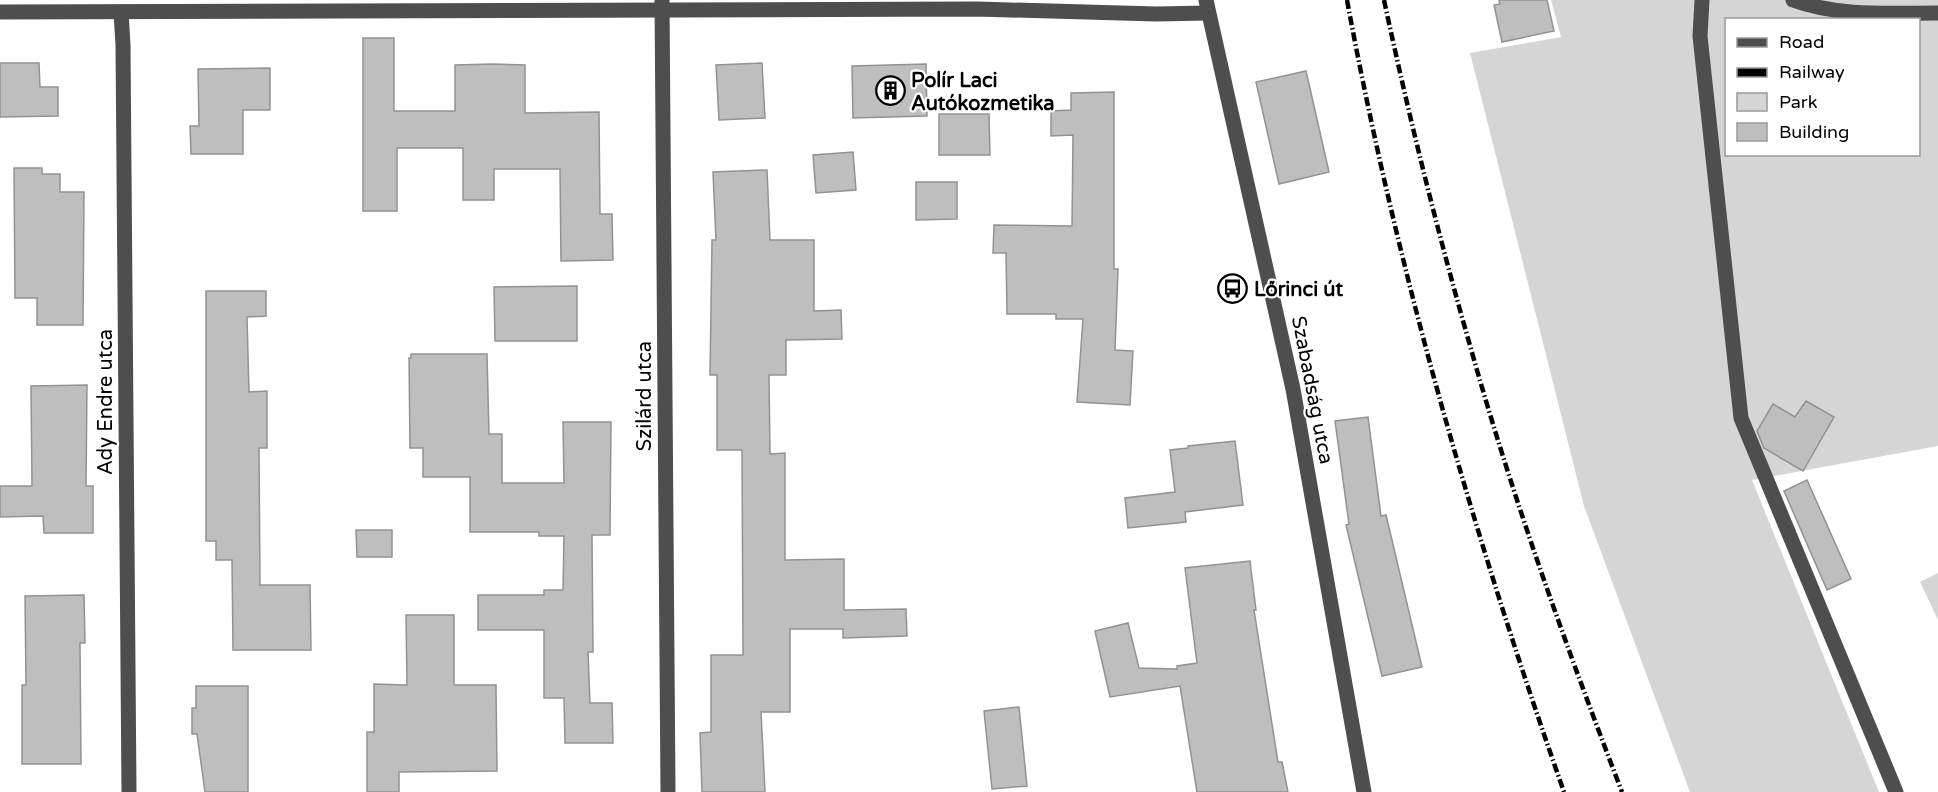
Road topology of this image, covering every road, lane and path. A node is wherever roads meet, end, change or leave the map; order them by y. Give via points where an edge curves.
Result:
1 (1077, 0) edge
2 (1702, 0) edge
3 (1793, 0) edge
4 (976, 5) edge
5 (187, 6) edge
6 (662, 6) edge
7 (1207, 6) edge
8 (1051, 10) junction
9 (0, 12) edge
10 (122, 12) junction
11 (1938, 13) edge
12 (129, 792) edge
13 (668, 792) edge
14 (1364, 792) edge
15 (1896, 792) edge

1 - 8 street
2 - 15 street via 1700,36 1741,418
3 - 11 street via 1852,12
4 - 6 street
4 - 8 street
5 - 6 street
5 - 10 street
6 - 13 street, Szilárd utca
7 - 8 street via 1156,14
7 - 14 street, Szabadság utca via 1293,389
9 - 10 street
10 - 12 street, Ady Endre utca

